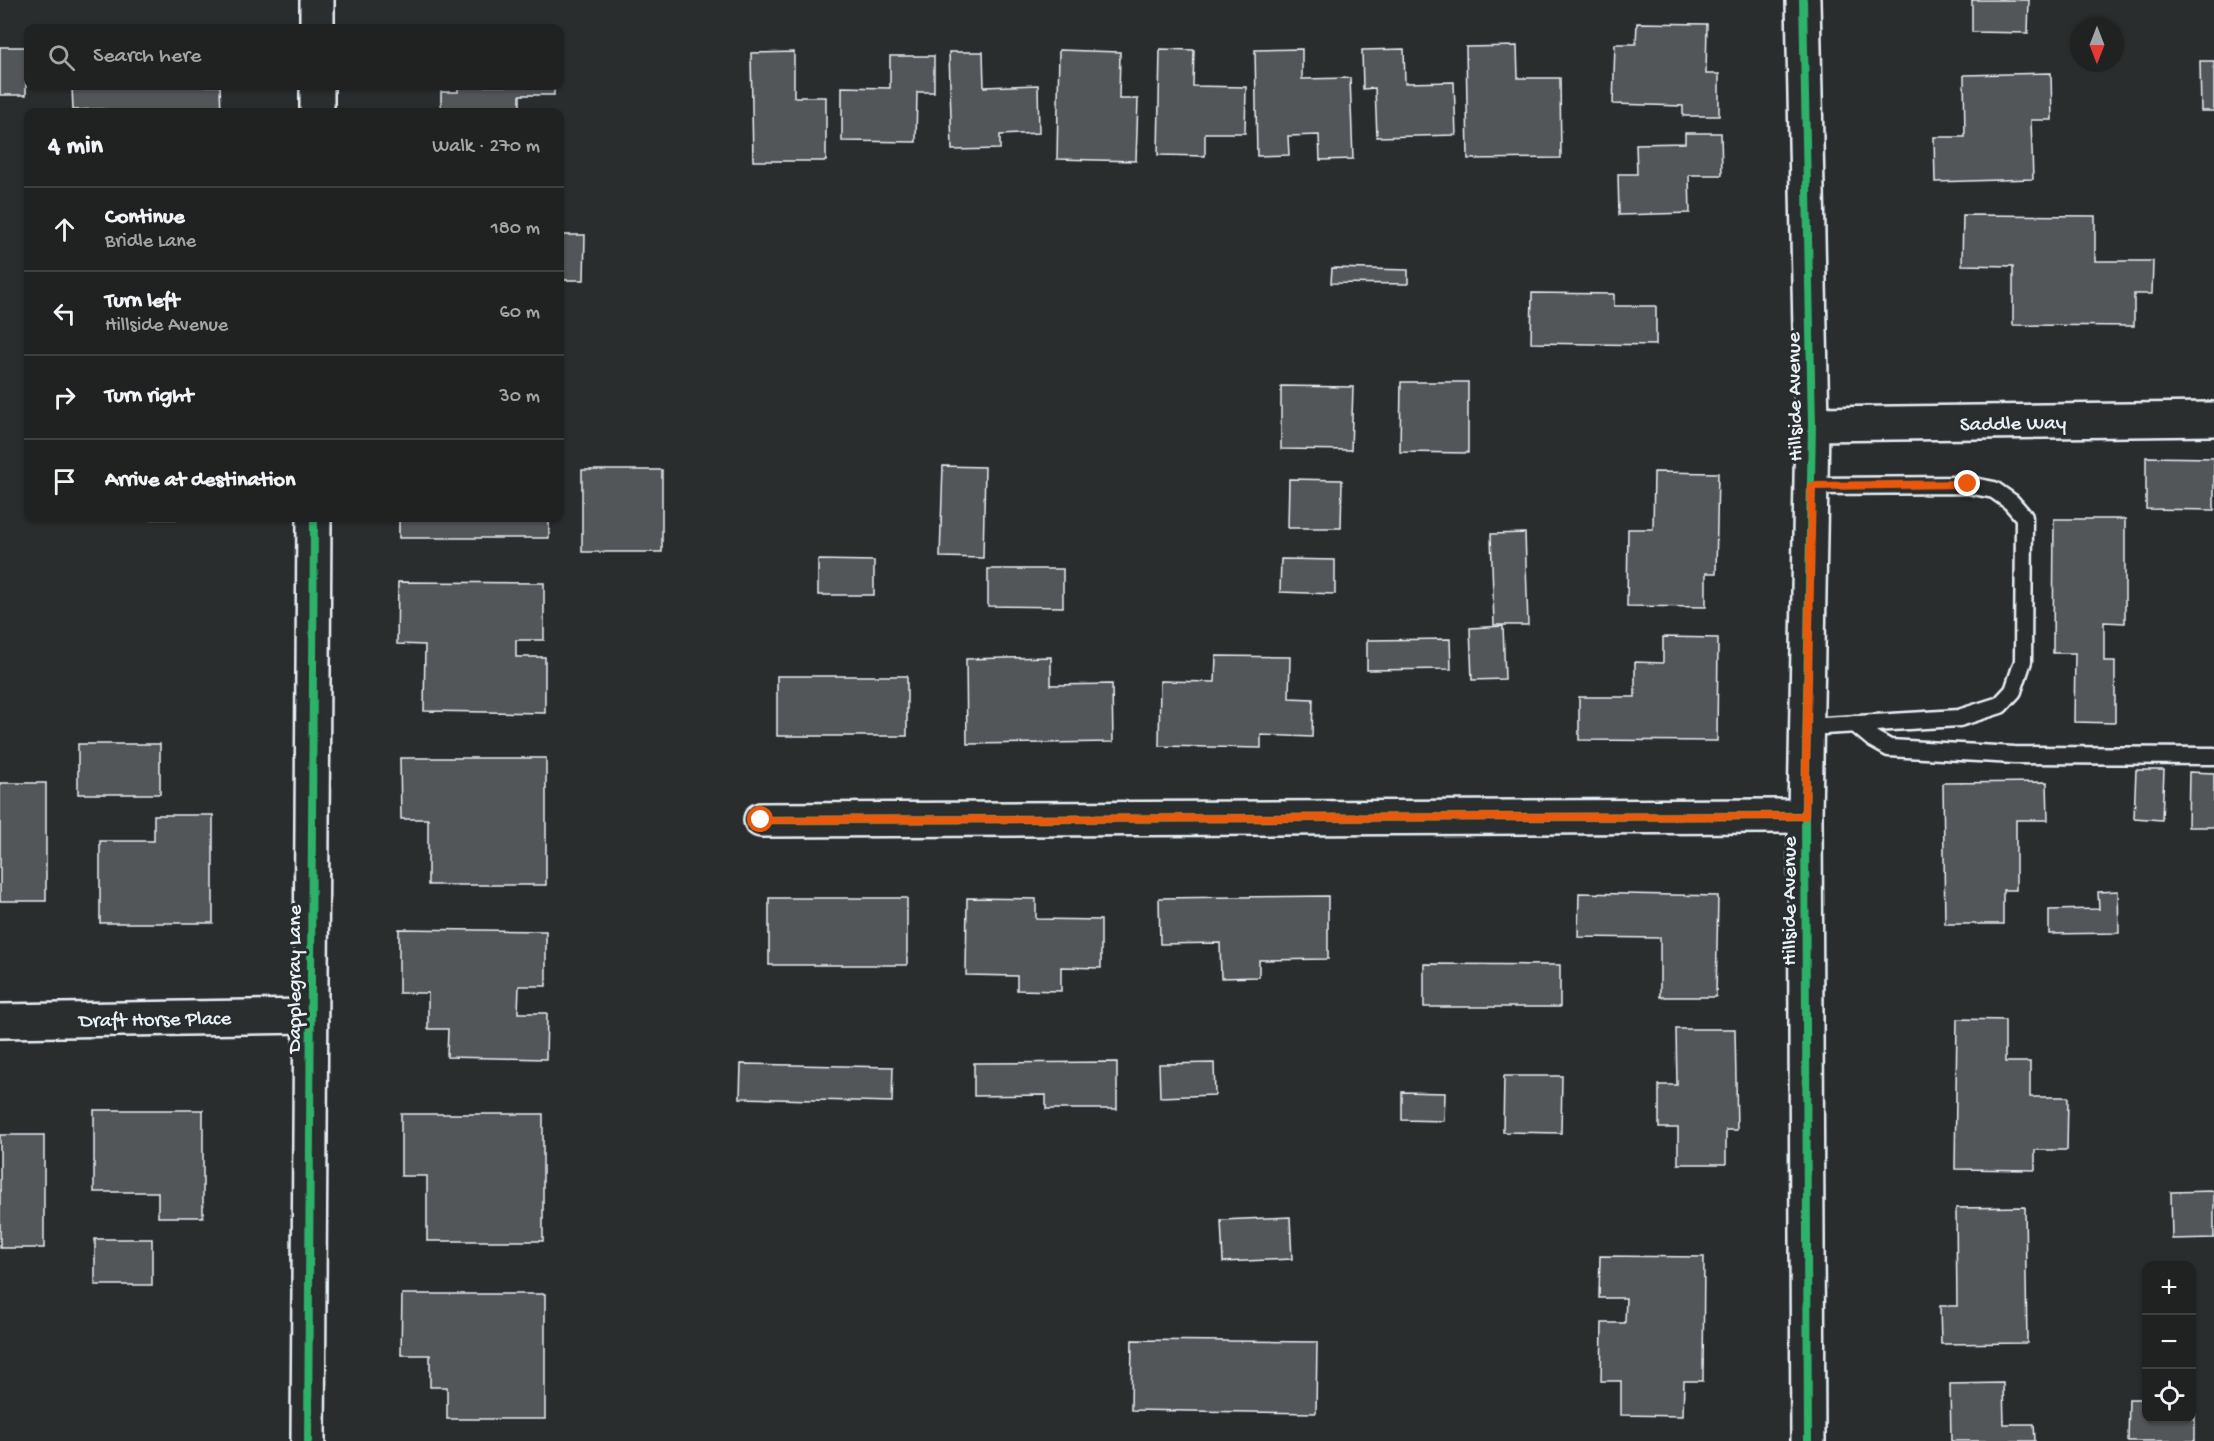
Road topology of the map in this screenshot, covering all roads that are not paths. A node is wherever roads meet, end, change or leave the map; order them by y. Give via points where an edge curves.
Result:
1 (318, 0) edge
2 (1803, 0) edge
3 (317, 24) edge
4 (317, 90) edge
5 (317, 108) edge
6 (2214, 419) edge
7 (1812, 424) junction
8 (1812, 486) junction
9 (314, 522) edge
10 (1855, 724) junction
11 (1807, 727) junction
12 (2214, 756) edge
13 (1805, 816) junction
14 (761, 820) dead end
15 (310, 1016) junction
16 (0, 1021) edge
17 (308, 1441) edge
18 (1808, 1441) edge

1 - 3 street
2 - 7 street, Hillside Avenue
4 - 5 street
6 - 7 street, Saddle Way
7 - 8 street, Hillside Avenue
8 - 10 lane via 1968,484 1994,490 2024,518 2023,661 2013,691 2000,705 1959,718
8 - 11 street, Hillside Avenue
9 - 15 street, Dapplegray Lane
10 - 11 lane
10 - 12 lane via 1889,748 2014,755
11 - 13 street, Hillside Avenue
13 - 14 street
13 - 18 street, Hillside Avenue
15 - 16 street, Draft Horse Place
15 - 17 street, Dapplegray Lane

